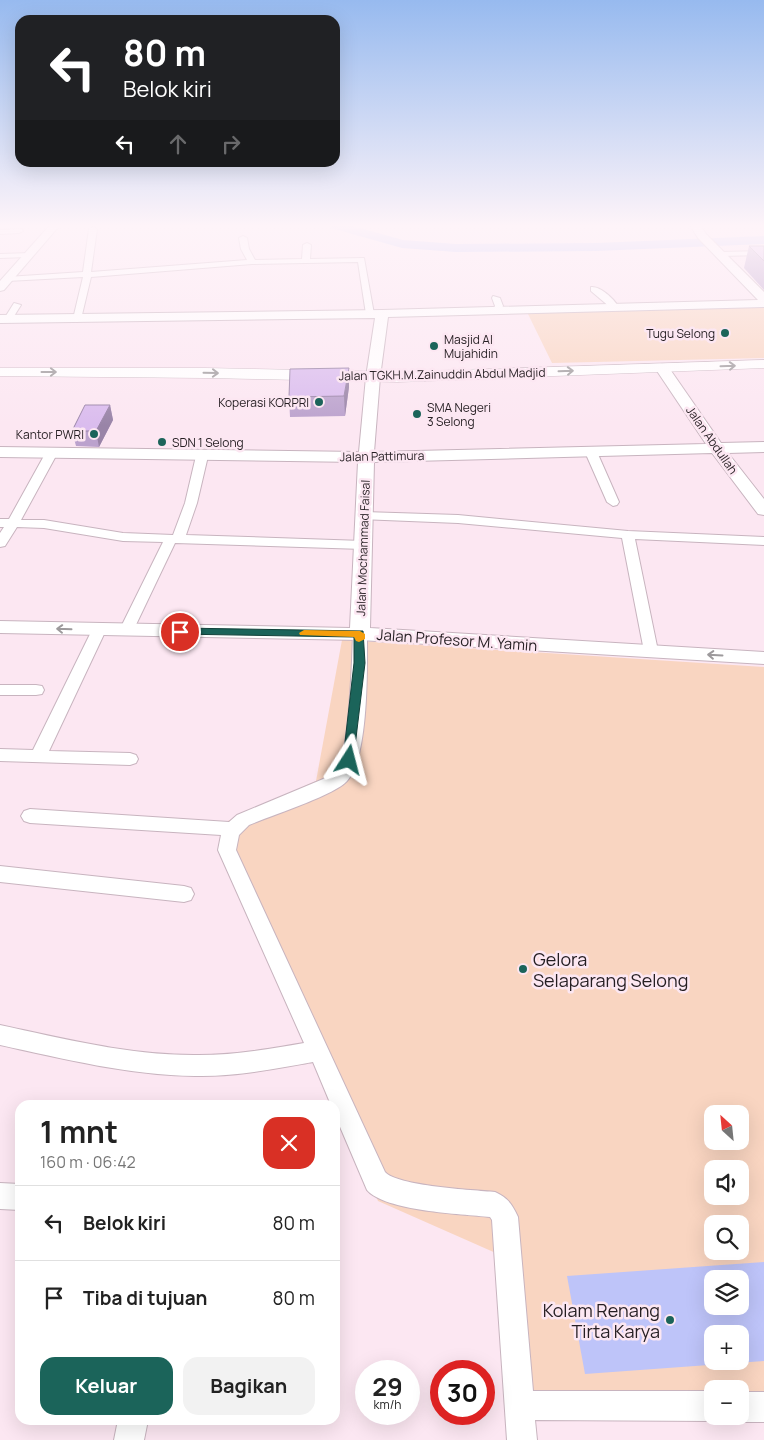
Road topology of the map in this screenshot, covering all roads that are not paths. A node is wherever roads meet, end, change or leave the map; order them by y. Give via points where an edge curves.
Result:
1 (83, 292) edge
2 (370, 292) edge
3 (597, 292) edge
4 (764, 303) edge
5 (17, 306) dead end
6 (614, 306) junction
7 (376, 314) junction
8 (77, 318) junction
9 (4, 319) edge
10 (764, 364) edge
11 (662, 368) junction
12 (0, 372) edge
13 (373, 377) junction
14 (764, 447) edge
15 (717, 448) junction
16 (0, 452) edge
17 (591, 452) junction
18 (51, 454) junction
19 (202, 456) junction
20 (366, 457) junction
21 (613, 502) dead end
22 (764, 510) edge
23 (364, 516) junction
24 (6, 523) edge
25 (628, 535) junction
26 (175, 538) junction
27 (764, 541) edge
28 (0, 542) edge
29 (363, 545) junction
30 (0, 627) edge
31 (98, 630) junction
32 (126, 631) junction
33 (360, 634) junction
34 (651, 651) junction
35 (764, 658) edge
36 (0, 690) edge
37 (36, 690) dead end
38 (0, 755) edge
39 (38, 756) junction
40 (130, 759) dead end
41 (30, 816) dead end
42 (231, 829) junction
43 (0, 874) edge
44 (184, 894) dead end
45 (0, 1035) edge
46 (319, 1051) junction
47 (0, 1196) edge
48 (15, 1196) edge
49 (520, 1405) junction
50 (704, 1406) edge
51 (749, 1406) edge
52 (764, 1407) edge
53 (132, 1425) edge
54 (128, 1440) edge
55 (522, 1440) edge

1 - 8 street
2 - 7 street
3 - 6 street
4 - 6 street
5 - 9 street
6 - 7 street via 496,304
7 - 8 street
7 - 13 street, Jalan Mochammad Faisal
8 - 9 street
11 -> 10 main road, Jalan TGKH.M.Zainuddin Abdul Madjid
13 -> 11 main road, Jalan TGKH.M.Zainuddin Abdul Madjid
11 - 15 street, Jalan Abdullah
12 -> 13 main road, Jalan TGKH.M.Zainuddin Abdul Madjid
13 - 20 street, Jalan Mochammad Faisal
14 - 15 street, Jalan Pattimura
15 - 17 street, Jalan Pattimura
15 - 22 street, Jalan Abdullah
16 - 18 street, Jalan Pattimura
17 - 20 street, Jalan Pattimura
17 - 21 street
18 - 19 street, Jalan Pattimura
18 - 24 street
19 - 20 street, Jalan Pattimura
19 - 26 street via 190,503
20 - 23 street, Jalan Mochammad Faisal
23 - 25 street via 489,521
23 - 29 street, Jalan Mochammad Faisal
24 - 26 street via 44,524 123,537
24 - 28 street
25 - 27 street
25 - 34 street
26 - 29 street
26 - 32 street
29 - 33 street, Jalan Mochammad Faisal
31 -> 30 street, Jalan Profesor M. Yamin
31 - 32 street, Jalan Profesor M. Yamin
31 - 39 street
32 - 33 street, Jalan Profesor M. Yamin
33 - 34 street, Jalan Profesor M. Yamin
33 - 42 street via 353,734 349,760 343,773 330,784 243,820
35 -> 34 street, Jalan Profesor M. Yamin
36 - 37 street
38 - 39 street
39 - 40 street
41 - 42 street
42 - 46 street via 227,850
43 - 44 street
45 - 46 street via 130,1061 166,1064 225,1065
46 - 49 street via 370,1170 381,1188 407,1195 495,1205 500,1210 506,1223
47 - 48 street
49 - 50 street
49 - 55 street
51 - 52 street
53 - 54 street

